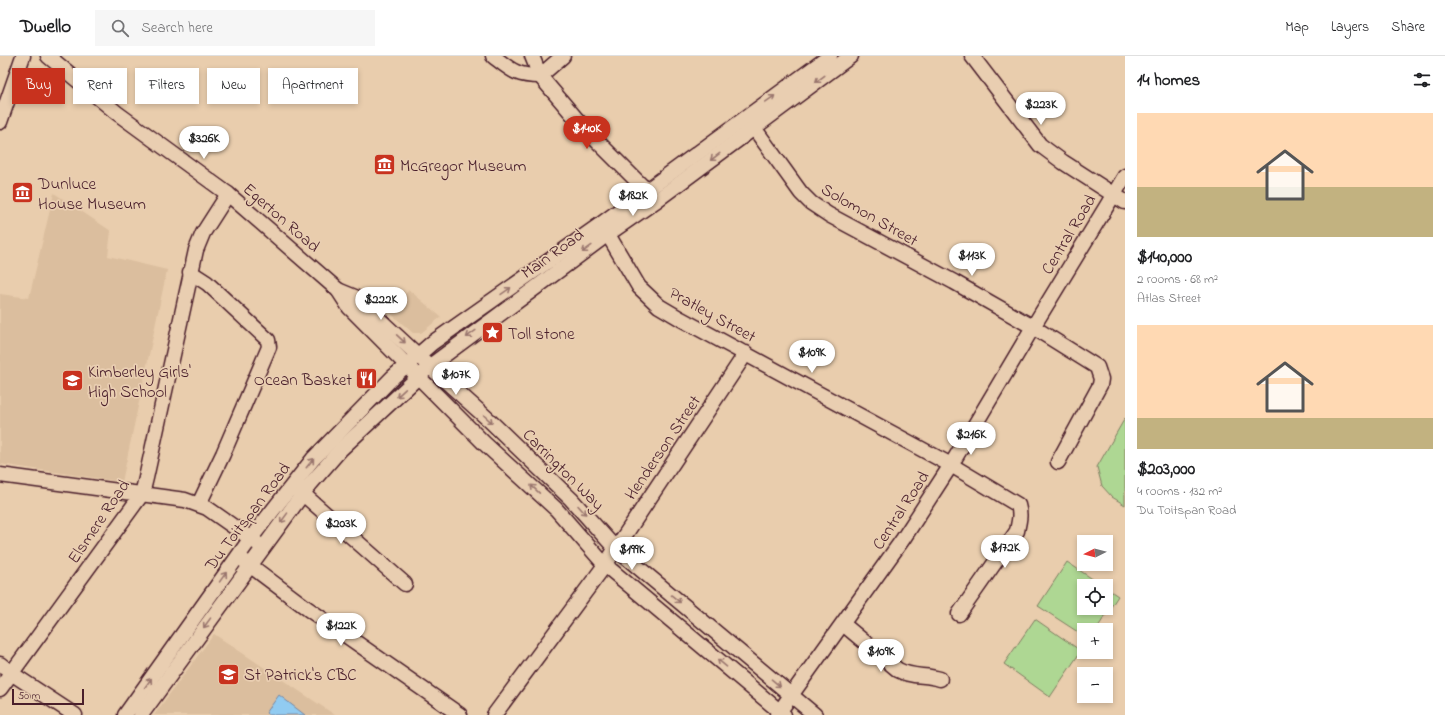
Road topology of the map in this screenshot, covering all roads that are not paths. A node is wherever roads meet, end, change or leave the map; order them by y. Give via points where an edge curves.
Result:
1 (23, 56) edge
2 (48, 56) edge
3 (493, 56) edge
4 (532, 56) edge
5 (563, 56) edge
6 (830, 56) edge
7 (851, 56) edge
8 (972, 56) edge
9 (540, 76) junction
10 (0, 122) edge
11 (750, 122) junction
12 (1125, 176) edge
13 (646, 191) junction
14 (228, 194) junction
15 (1119, 198) edge
16 (657, 200) junction
17 (605, 229) junction
18 (190, 272) junction
19 (338, 290) junction
20 (1033, 327) junction
21 (746, 353) junction
22 (418, 355) junction
23 (408, 365) junction
24 (430, 366) junction
25 (419, 376) junction
26 (1058, 462) dead end
27 (951, 465) junction
28 (0, 475) edge
29 (297, 490) junction
30 (142, 494) junction
31 (199, 504) junction
32 (251, 538) junction
33 (263, 547) junction
34 (616, 548) junction
35 (238, 556) junction
36 (250, 564) junction
37 (605, 564) junction
38 (405, 584) dead end
39 (959, 614) dead end
40 (843, 624) junction
41 (0, 664) edge
42 (11, 673) junction
43 (940, 679) dead end
44 (0, 689) edge
45 (791, 696) junction
46 (780, 714) edge
47 (75, 715) edge
48 (125, 715) edge
49 (141, 715) edge
50 (460, 715) edge
51 (494, 715) edge
52 (815, 715) edge

1 - 10 street
2 - 14 street, Egerton Road via 117,113
3 - 9 street via 513,72
4 - 9 street
5 - 9 street
11 -> 6 street, Main Road
7 -> 11 street, Main Road
8 - 15 street via 1040,145
9 - 13 street via 585,129
11 - 13 street, Main Road
11 -> 16 street, Main Road
11 - 20 street, Solomon Street via 811,203
12 - 15 street, Central Road
13 - 16 street
13 - 17 street, Main Road
14 - 18 street, Elsmere Road via 198,242
14 - 19 street, Egerton Road
15 - 20 street, Central Road
16 - 17 street, Main Road
17 - 21 street, Pratley Street via 639,287 659,306
22 -> 17 street, Main Road via 432,343
17 -> 24 street, Main Road
18 - 30 street, Elsmere Road
18 - 31 street via 207,283 268,340 270,347
19 -> 22 street, Egerton Road via 355,297
19 - 23 street, Egerton Road via 349,307
20 - 26 street, Solomon Street via 1097,367 1100,372 1100,385
20 - 27 street, Central Road
21 - 27 street, Pratley Street
21 - 34 street, Henderson Street
22 - 23 street, Du Toitspan Road
22 - 24 street, Carrington Way
23 - 25 street, Carrington Way
29 -> 23 street, Du Toitspan Road via 313,459 393,377
24 - 25 street, Du Toitspan Road
24 -> 34 street, Carrington Way via 571,499
25 -> 29 street, Du Toitspan Road
37 -> 25 street, Carrington Way via 556,509 484,443
27 - 39 street, Pratley Street via 1018,505 1021,513 1017,531
27 - 40 street, Central Road
28 - 30 street
29 - 32 street, Du Toitspan Road
29 -> 33 street, Du Toitspan Road
29 - 38 street
30 - 31 street
30 - 42 street, Elsmere Road
31 - 32 street
32 - 33 street
32 - 35 street, Du Toitspan Road
33 - 36 street, Du Toitspan Road
34 - 37 street, Henderson Street
34 -> 45 street, Carrington Way
35 - 36 street
48 -> 35 street, Du Toitspan Road
36 -> 49 street, Du Toitspan Road
36 - 50 street via 308,609
46 -> 37 street, Carrington Way
37 - 51 street, Henderson Street
40 - 43 street via 898,670 907,675
40 - 45 street, Central Road
41 - 42 street
42 - 44 street, Elsmere Road
42 - 47 street
45 - 46 street, Central Road
45 - 52 street, Carrington Way

